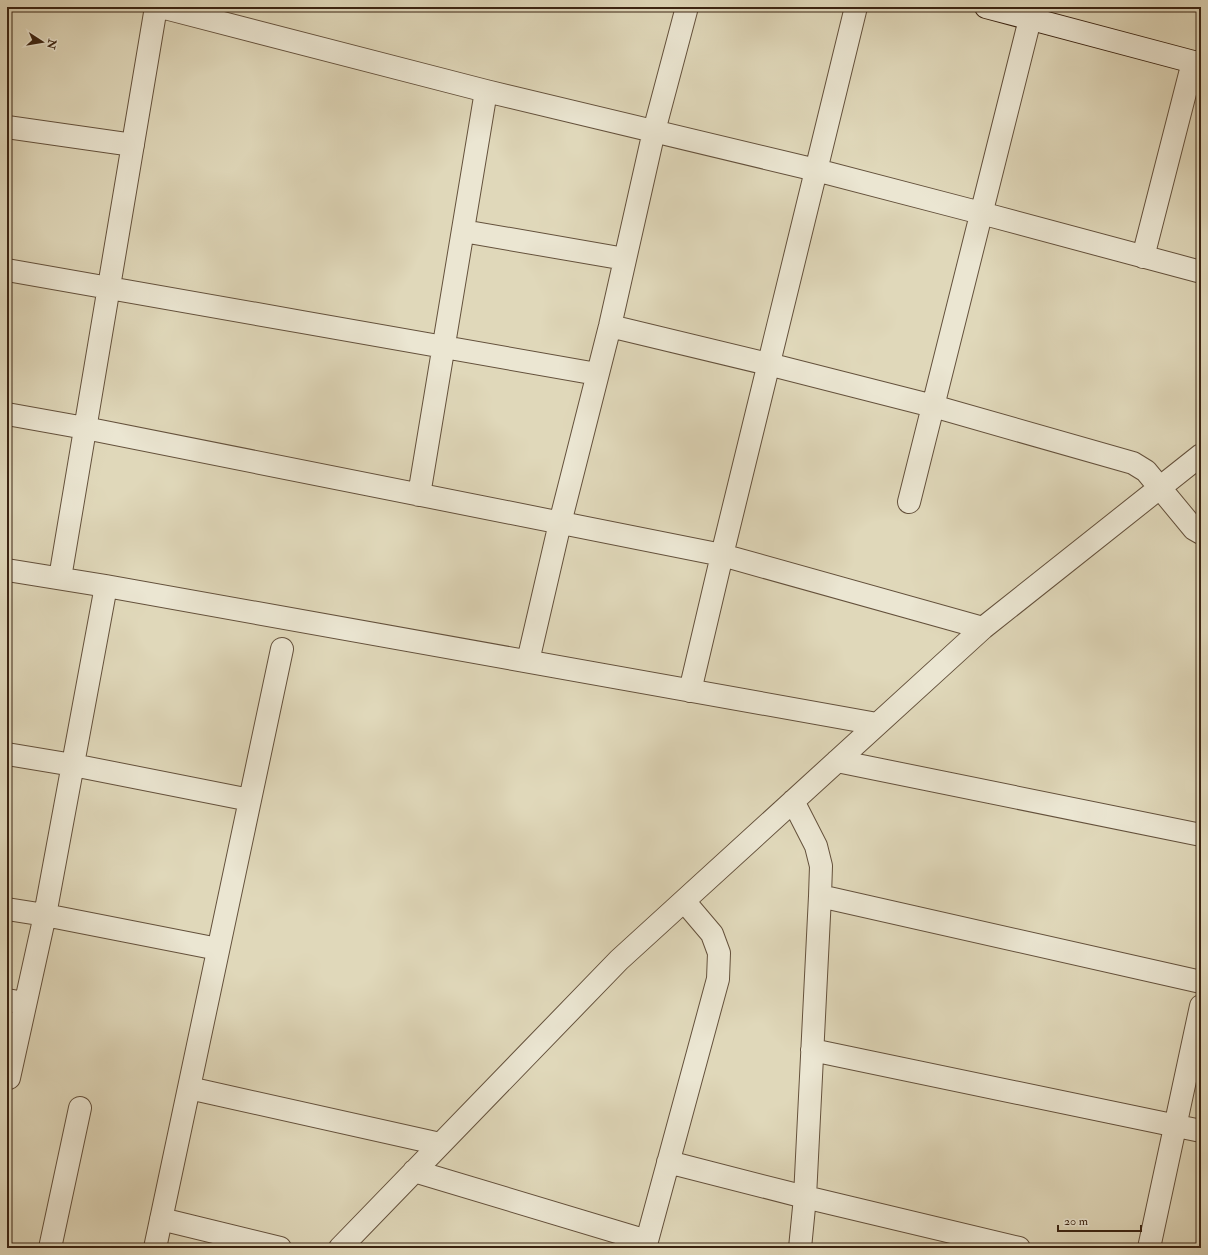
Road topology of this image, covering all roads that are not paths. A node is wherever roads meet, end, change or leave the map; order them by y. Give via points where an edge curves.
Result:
1 (156, 7) edge
2 (161, 7) edge
3 (687, 7) edge
4 (856, 7) edge
5 (986, 7) edge
6 (1030, 19) junction
7 (1197, 63) edge
8 (486, 91) junction
9 (7, 127) edge
10 (654, 131) junction
11 (133, 146) junction
12 (816, 170) junction
13 (981, 213) junction
14 (463, 231) junction
15 (1143, 257) junction
16 (625, 259) junction
17 (7, 270) edge
18 (1201, 272) edge
19 (109, 287) junction
20 (610, 326) junction
21 (443, 348) junction
22 (768, 364) junction
23 (597, 374) junction
24 (933, 406) junction
25 (7, 414) edge
26 (85, 428) junction
27 (1201, 455) edge
28 (1159, 488) junction
29 (419, 495) junction
30 (909, 502) dead end
31 (560, 523) junction
32 (1201, 533) edge
33 (722, 555) junction
34 (7, 570) edge
35 (60, 578) junction
36 (106, 586) junction
37 (983, 628) junction
38 (282, 649) dead end
39 (528, 661) junction
40 (690, 691) junction
41 (878, 724) junction
42 (7, 754) edge
43 (837, 761) junction
44 (73, 765) junction
45 (250, 800) junction
46 (793, 801) junction
47 (1201, 835) edge
48 (820, 896) junction
49 (684, 901) junction
50 (7, 910) edge
51 (44, 915) junction
52 (218, 949) junction
53 (1201, 982) edge
54 (16, 1002) edge
55 (1201, 1006) edge
56 (812, 1050) junction
57 (9, 1078) dead end
58 (189, 1088) junction
59 (80, 1108) dead end
60 (1176, 1126) junction
61 (1201, 1131) edge
62 (440, 1144) junction
63 (668, 1162) junction
64 (414, 1171) junction
65 (805, 1196) junction
66 (161, 1219) junction
67 (646, 1244) edge
68 (50, 1248) edge
69 (155, 1248) edge
70 (280, 1248) edge
71 (340, 1248) edge
72 (800, 1248) edge
73 (1019, 1248) edge
74 (1149, 1248) edge

1 - 11 street
2 - 8 street
3 - 10 street
4 - 12 street
5 - 6 street
6 - 7 street
6 - 13 street
7 - 15 street
8 - 10 street
8 - 14 street
9 - 11 street
10 - 12 street
10 - 16 street
11 - 19 street
12 - 13 street
12 - 22 street
13 - 15 street
13 - 24 street
14 - 16 street
14 - 21 street
15 - 18 street
16 - 20 street
17 - 19 street
19 - 21 street
19 - 26 street
20 - 22 street
20 - 23 street
21 - 23 street
21 - 29 street
22 - 24 street
22 - 33 street
23 - 31 street
24 - 28 street via 1133,463 1146,472
24 - 30 street
25 - 26 street
26 - 29 street
26 - 35 street
27 - 28 street
28 - 32 street via 1194,529
28 - 37 street
29 - 31 street
31 - 33 street
31 - 39 street
33 - 37 street
33 - 40 street
34 - 35 street
35 - 36 street
36 - 39 street
36 - 44 street
37 - 41 street
38 - 45 street
39 - 40 street
40 - 41 street
41 - 43 street
42 - 44 street
43 - 46 street
43 - 47 street
44 - 45 street
44 - 51 street
45 - 52 street
46 - 48 street via 816,846 821,866
46 - 49 street
48 - 53 street
48 - 56 street
49 - 62 street via 619,960
49 - 63 street via 712,934 719,953 718,979
50 - 51 street
51 - 52 street
51 - 54 street
52 - 58 street
54 - 57 street
55 - 60 street
56 - 60 street
56 - 65 street
58 - 62 street
58 - 66 street
59 - 68 street
60 - 61 street
60 - 74 street
62 - 64 street
63 - 65 street
63 - 67 street
64 - 67 street
64 - 71 street
65 - 72 street
65 - 73 street
66 - 69 street
66 - 70 street

